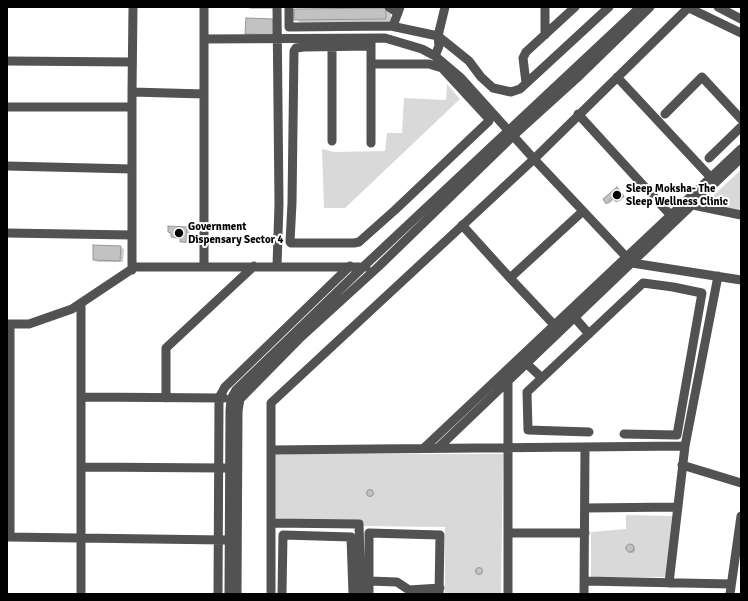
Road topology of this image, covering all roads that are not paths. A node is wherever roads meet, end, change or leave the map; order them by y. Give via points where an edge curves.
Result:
1 (134, 7) edge
2 (204, 7) edge
3 (277, 7) edge
4 (288, 7) edge
5 (389, 7) edge
6 (445, 7) edge
7 (545, 7) edge
8 (575, 7) edge
9 (610, 7) edge
10 (639, 7) edge
11 (650, 7) edge
12 (687, 7) edge
13 (718, 7) edge
14 (399, 10) edge
15 (565, 11) edge
16 (741, 18) edge
17 (393, 26) junction
18 (741, 33) edge
19 (545, 35) junction
20 (438, 36) junction
21 (276, 38) junction
22 (204, 39) junction
23 (371, 42) junction
24 (332, 46) junction
25 (422, 49) junction
26 (435, 56) junction
27 (7, 60) edge
28 (132, 62) junction
29 (371, 64) junction
30 (617, 77) junction
31 (526, 83) junction
32 (132, 92) junction
33 (204, 94) junction
34 (7, 106) edge
35 (132, 107) junction
36 (578, 114) junction
37 (665, 114) dead end
38 (741, 119) edge
39 (741, 128) edge
40 (510, 133) junction
41 (730, 139) junction
42 (332, 141) dead end
43 (371, 143) dead end
44 (741, 152) edge
45 (709, 158) dead end
46 (534, 159) junction
47 (7, 166) edge
48 (132, 169) junction
49 (714, 180) junction
50 (292, 203) junction
51 (279, 204) junction
52 (693, 205) junction
53 (583, 211) junction
54 (741, 215) edge
55 (673, 218) junction
56 (462, 225) junction
57 (7, 233) edge
58 (132, 235) junction
59 (630, 260) junction
60 (254, 266) junction
61 (277, 266) junction
62 (350, 266) junction
63 (204, 267) junction
64 (363, 267) junction
65 (378, 267) junction
66 (674, 269) junction
67 (132, 270) junction
68 (718, 276) junction
69 (510, 278) junction
70 (741, 280) edge
71 (673, 287) junction
72 (81, 303) junction
73 (575, 318) junction
74 (8, 324) edge
75 (558, 328) junction
76 (589, 334) junction
77 (527, 364) junction
78 (542, 378) junction
79 (508, 382) junction
80 (81, 397) junction
81 (166, 398) junction
82 (219, 398) junction
83 (236, 399) junction
84 (562, 431) junction
85 (589, 432) dead end
86 (624, 434) dead end
87 (684, 446) junction
88 (562, 447) junction
89 (585, 447) junction
90 (424, 448) junction
91 (438, 448) junction
92 (508, 448) junction
93 (272, 450) junction
94 (682, 465) junction
95 (81, 467) junction
96 (218, 468) junction
97 (230, 468) junction
98 (741, 483) edge
99 (678, 507) junction
100 (585, 508) junction
101 (741, 516) edge
102 (271, 523) junction
103 (351, 523) junction
104 (508, 533) junction
105 (585, 533) junction
106 (8, 537) edge
107 (351, 537) junction
108 (81, 538) junction
109 (218, 540) junction
110 (234, 540) junction
111 (369, 580) junction
112 (584, 581) junction
113 (669, 583) junction
114 (731, 584) junction
115 (439, 591) edge
116 (81, 594) edge
117 (218, 594) edge
118 (230, 594) edge
119 (237, 594) edge
120 (271, 594) edge
121 (282, 594) edge
122 (353, 594) edge
123 (361, 594) edge
124 (369, 594) edge
125 (508, 594) edge
126 (584, 594) edge
127 (730, 594) edge

1 - 28 street
2 - 22 street
3 - 21 street
4 - 17 street via 289,27
5 - 14 street
6 - 20 street
7 - 19 street
8 - 15 street
9 - 31 street
10 - 40 street
11 - 40 street via 593,62
12 - 18 street
12 - 30 street
13 - 16 street
14 - 17 street
15 - 19 street
17 - 20 street
19 - 31 street via 523,58
20 - 25 street via 428,40
20 - 26 street via 439,46
20 - 31 street via 469,61 493,88 511,92 520,89
21 - 22 street
21 - 23 street
21 - 51 street
22 - 33 street
23 - 24 street
23 - 25 street via 385,38
23 - 29 street
24 - 42 street
24 - 50 street via 296,48 294,51
25 - 26 street
26 - 40 street via 461,78
27 - 28 street
28 - 32 street
29 - 43 street
29 - 50 street via 429,64 442,68 489,121 358,242 291,243
30 - 36 street
30 - 49 street
32 - 33 street
32 - 35 street
33 - 63 street
34 - 35 street
35 - 48 street
36 - 46 street
36 - 55 street
37 - 38 street via 702,77
39 - 41 street
40 - 46 street
40 - 64 street
40 - 65 street
41 - 44 street
41 - 45 street
44 - 49 street
46 - 53 street
46 - 56 street
47 - 48 street
48 - 58 street
49 - 52 street
49 - 55 street
50 - 51 street
51 - 61 street
52 - 54 street
52 - 55 street
53 - 59 street
53 - 69 street
55 - 59 street
56 - 69 street
56 - 93 street via 271,402
57 - 58 street
58 - 67 street
59 - 66 street
59 - 73 street
59 - 75 street
60 - 61 street
60 - 63 street
60 - 81 street via 166,348
61 - 62 street
62 - 64 street
62 - 82 street via 225,387
63 - 67 street via 135,267
64 - 65 street
64 - 83 street via 236,390
65 - 83 street
66 - 68 street
66 - 71 street
67 - 72 street
68 - 70 street
68 - 87 street
69 - 75 street
71 - 76 street via 643,283
71 - 86 street via 702,293 677,435
72 - 74 street via 72,309 29,324
72 - 80 street
73 - 75 street
73 - 76 street
74 - 106 street
75 - 77 street
75 - 90 street
76 - 78 street
77 - 78 street
77 - 79 street
78 - 84 street via 527,392 528,430
79 - 91 street
79 - 92 street
80 - 81 street
80 - 95 street
81 - 82 street
82 - 83 street
82 - 96 street
83 - 97 street via 230,411
83 - 110 street via 238,411
84 - 85 street
84 - 88 street
87 - 89 street
87 - 94 street
88 - 89 street
88 - 92 street
89 - 100 street
90 - 91 street
90 - 93 street
91 - 92 street
92 - 104 street
93 - 102 street
94 - 98 street
94 - 99 street
95 - 96 street
95 - 108 street
96 - 97 street
96 - 109 street
97 - 110 street
99 - 100 street
99 - 113 street
100 - 105 street
101 - 114 street
102 - 103 street
102 - 120 street
103 - 107 street
103 - 123 street via 359,524
104 - 105 street
104 - 125 street
105 - 112 street
106 - 108 street
107 - 121 street via 283,535
107 - 122 street
108 - 109 street
108 - 116 street
109 - 110 street
109 - 117 street
110 - 118 street
110 - 119 street
111 - 115 street via 396,582 409,590
111 - 115 street via 369,533 440,535
111 - 124 street
112 - 113 street
112 - 126 street
113 - 114 street
114 - 127 street

